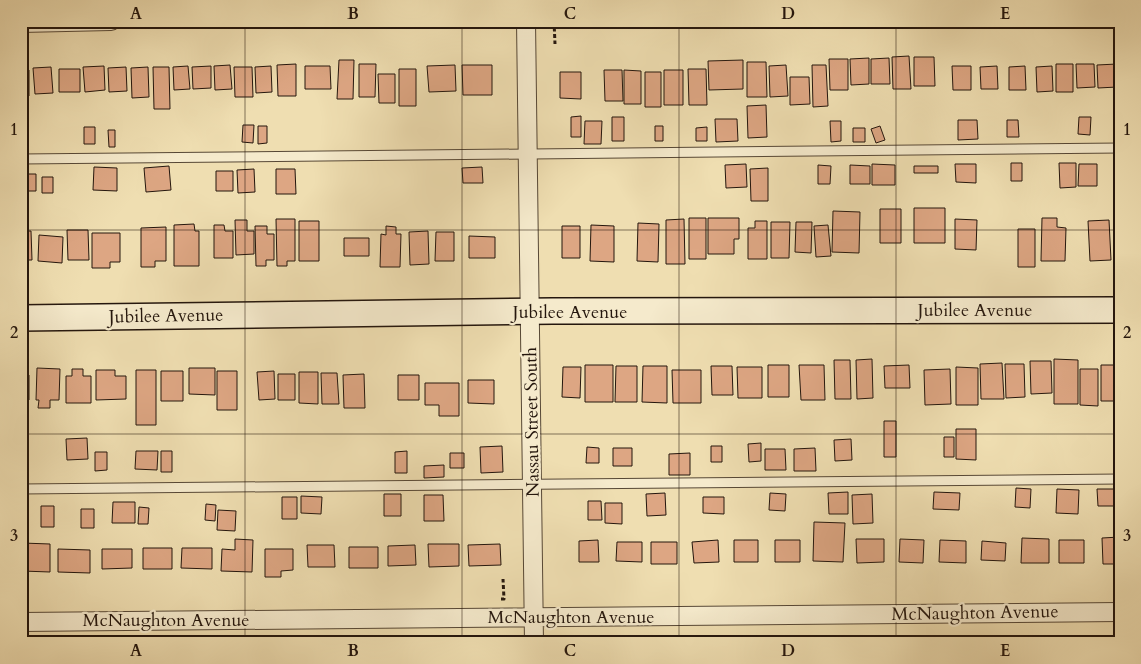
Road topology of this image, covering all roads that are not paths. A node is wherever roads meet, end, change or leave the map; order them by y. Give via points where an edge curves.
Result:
1 (111, 21) edge
2 (526, 21) edge
3 (21, 23) edge
4 (1120, 148) edge
5 (528, 153) junction
6 (21, 158) edge
7 (1120, 310) edge
8 (531, 312) junction
9 (21, 318) edge
10 (1120, 479) edge
11 (533, 484) junction
12 (21, 489) edge
13 (1120, 612) edge
14 (535, 618) junction
15 (21, 622) edge
16 (534, 643) edge

1 - 3 street
2 - 5 street, Nassau Street South
4 - 5 lane
5 - 6 lane
5 - 8 street, Nassau Street South
7 - 8 main road, Jubilee Avenue
8 - 9 main road, Jubilee Avenue
8 - 11 street, Nassau Street South
10 - 11 lane
11 - 12 lane
11 - 14 street, Nassau Street South
13 - 14 street, McNaughton Avenue
14 - 15 street, McNaughton Avenue
14 - 16 street, Nassau Street South

